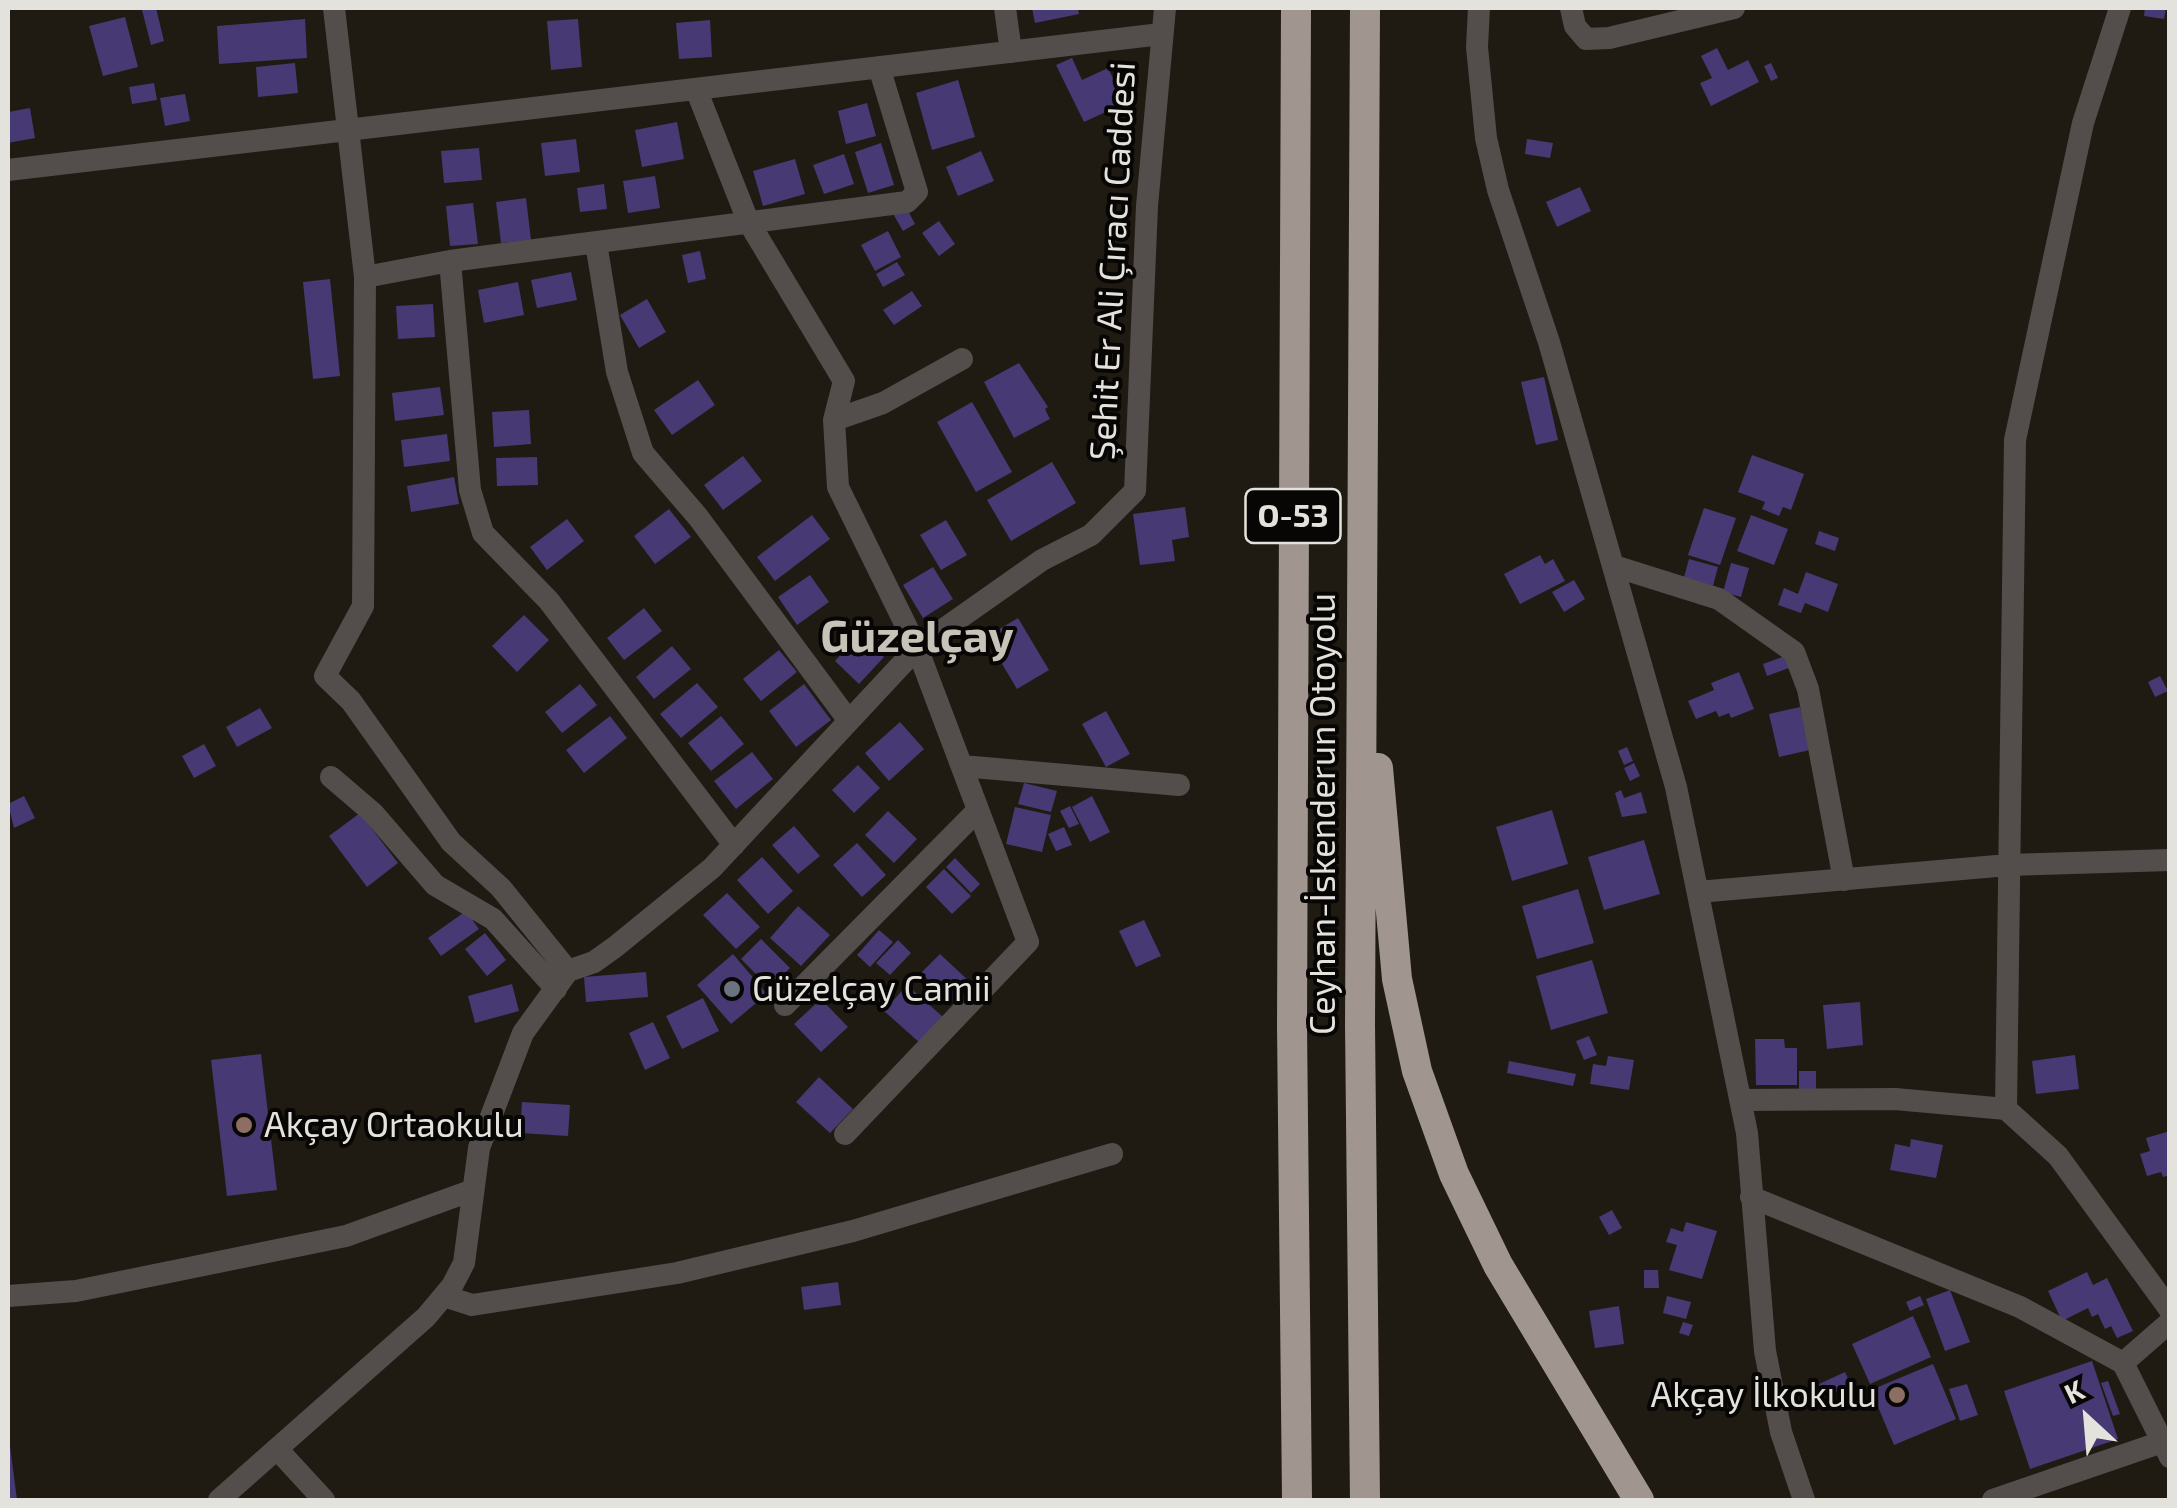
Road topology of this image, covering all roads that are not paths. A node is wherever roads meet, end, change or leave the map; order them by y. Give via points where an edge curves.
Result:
1 (334, 8) edge
2 (1005, 8) edge
3 (1164, 8) edge
4 (1296, 8) edge
5 (1364, 8) edge
6 (1479, 8) edge
7 (1571, 8) edge
8 (1734, 8) edge
9 (2120, 8) edge
10 (1161, 34) junction
11 (1011, 52) junction
12 (879, 67) junction
13 (696, 89) junction
14 (348, 129) junction
15 (8, 170) edge
16 (748, 220) junction
17 (596, 243) junction
18 (450, 261) junction
19 (365, 277) junction
20 (962, 359) dead end
21 (834, 420) junction
22 (1362, 500) junction
23 (1614, 566) junction
24 (917, 648) junction
25 (849, 722) junction
26 (962, 766) junction
27 (331, 778) dead end
28 (1178, 785) dead end
29 (978, 810) junction
30 (734, 845) junction
31 (2170, 860) edge
32 (2008, 866) junction
33 (1844, 880) junction
34 (1698, 892) junction
35 (562, 980) junction
36 (785, 1004) dead end
37 (1292, 1025) junction
38 (1740, 1100) junction
39 (2006, 1108) junction
40 (845, 1134) dead end
41 (1112, 1154) dead end
42 (473, 1190) junction
43 (1751, 1197) junction
44 (8, 1296) edge
45 (444, 1296) junction
46 (2170, 1310) edge
47 (2170, 1322) edge
48 (2123, 1363) junction
49 (277, 1449) junction
50 (2167, 1454) edge
51 (219, 1500) edge
52 (324, 1500) edge
53 (1279, 1500) edge
54 (1297, 1500) edge
55 (1365, 1500) edge
56 (1639, 1500) edge
57 (1804, 1500) edge
58 (1993, 1500) edge

1 - 14 street
2 - 11 street
3 - 10 street, Şehit Er Ali Çıracı Caddesi
4 - 37 highway, Ceyhan-İskenderun Otoyolu / O-53
5 - 22 highway, Ceyhan-İskenderun Otoyolu / O-53
6 - 23 street via 1486,138 1498,190
7 - 8 street via 1586,38 1609,38
9 - 32 street via 2083,122 2015,440
10 - 11 street
10 - 24 street, Şehit Er Ali Çıracı Caddesi via 1134,492 1091,535 1042,560
11 - 12 street
12 - 13 street
12 - 16 street via 917,192 913,198
13 - 14 street
13 - 16 street
14 - 15 street
14 - 19 street
16 - 17 street
16 - 21 street via 844,381
17 - 18 street
17 - 25 street via 617,372 642,453 698,516
18 - 19 street
18 - 30 street via 470,490 483,532 549,602
19 - 35 street via 363,606 326,676 451,842 502,888
20 - 21 street via 882,403
21 - 24 street via 838,487
22 - 55 highway, Ceyhan-İskenderun Otoyolu / O-53
22 - 56 highway via 1396,978 1417,1071 1454,1174 1498,1264
23 - 33 street via 1719,599 1794,652 1808,688
23 - 34 street
24 - 25 street, Şehit Er Ali Çıracı Caddesi
24 - 26 street
25 - 30 street, Şehit Er Ali Çıracı Caddesi
26 - 28 street
26 - 29 street
27 - 35 street via 373,813 435,885 492,919
29 - 36 street
29 - 40 street via 1028,942
30 - 35 street, Şehit Er Ali Çıracı Caddesi via 653,919
31 - 32 street
32 - 33 street
32 - 39 street
33 - 34 street
34 - 38 street
35 - 42 street, Şehit Er Ali Çıracı Caddesi via 523,1033 478,1148
37 - 53 highway
37 - 54 highway, Ceyhan-İskenderun Otoyolu / O-53
38 - 39 street via 1895,1098
38 - 43 street
39 - 46 street via 2058,1156
41 - 45 street via 853,1231 677,1273 472,1305
42 - 44 street via 346,1236 76,1291
42 - 45 street, Şehit Er Ali Çıracı Caddesi via 464,1262
43 - 48 street via 2020,1307
43 - 57 street via 1765,1350 1781,1432
45 - 49 street, Şehit Er Ali Çıracı Caddesi
47 - 48 street
48 - 50 street
49 - 51 street, Şehit Er Ali Çıracı Caddesi
49 - 52 street
50 - 58 street

